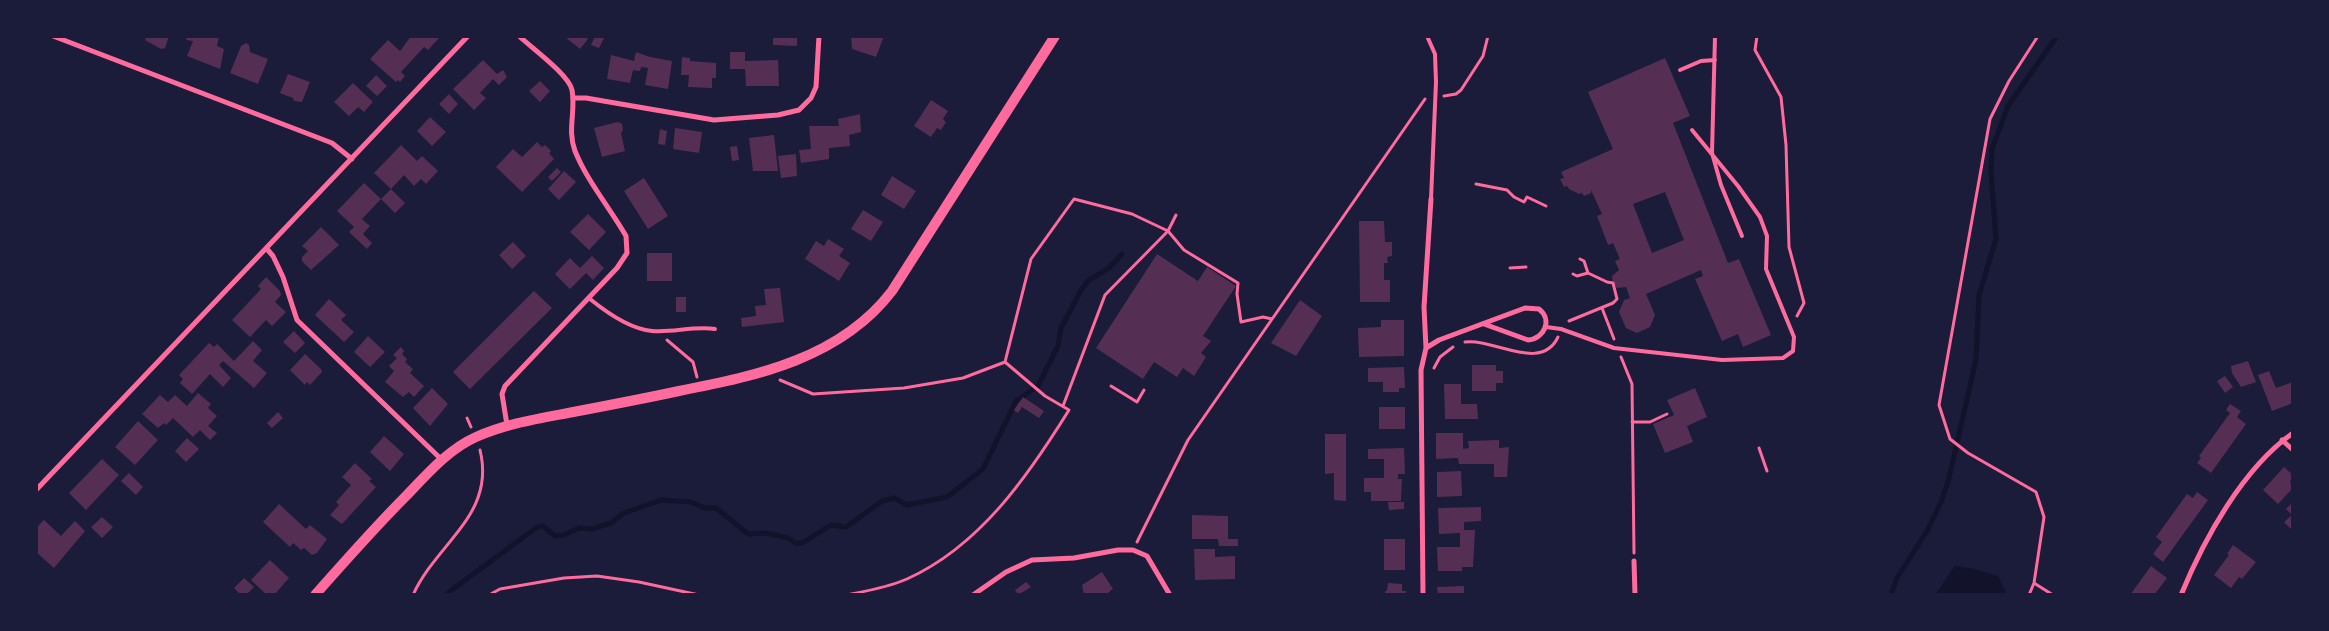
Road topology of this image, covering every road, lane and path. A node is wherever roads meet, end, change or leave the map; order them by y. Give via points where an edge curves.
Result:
1 (53, 36) edge
2 (468, 36) edge
3 (519, 36) edge
4 (819, 36) edge
5 (1055, 36) edge
6 (1427, 36) edge
7 (1488, 36) edge
8 (1715, 36) edge
9 (1757, 36) edge
10 (2038, 36) edge
11 (1715, 60) junction
12 (1680, 70) dead end
13 (1436, 82) junction
14 (1436, 97) junction
15 (573, 98) junction
16 (1692, 130) dead end
17 (1712, 153) junction
18 (352, 160) junction
19 (1476, 184) dead end
20 (1430, 199) joint
21 (1546, 206) dead end
22 (1176, 215) dead end
23 (1168, 231) junction
24 (1742, 236) dead end
25 (267, 249) junction
26 (1580, 259) dead end
27 (1526, 267) dead end
28 (1510, 268) dead end
29 (1588, 273) junction
30 (1573, 274) dead end
31 (1613, 282) dead end
32 (590, 298) junction
33 (1602, 308) dead end
34 (1272, 319) junction
35 (1484, 324) junction
36 (1790, 325) junction
37 (1546, 327) junction
38 (715, 329) dead end
39 (661, 335) dead end
40 (1426, 348) junction
41 (1618, 349) junction
42 (1005, 362) junction
43 (764, 372) junction
44 (696, 373) dead end
45 (1110, 386) dead end
46 (1144, 390) dead end
47 (1063, 406) junction
48 (1667, 414) dead end
49 (467, 418) dead end
50 (1632, 422) junction
51 (507, 425) junction
52 (472, 428) dead end
53 (2293, 433) edge
54 (2282, 440) junction
55 (1759, 448) dead end
56 (2293, 450) edge
57 (481, 454) dead end
58 (442, 460) junction
59 (1767, 471) dead end
60 (36, 490) edge
61 (1133, 550) junction
62 (1634, 562) joint
63 (2034, 583) junction
64 (315, 595) edge
65 (413, 595) edge
66 (489, 595) edge
67 (699, 595) edge
68 (848, 595) edge
69 (973, 595) edge
70 (1170, 595) edge
71 (1423, 595) edge
72 (1635, 595) edge
73 (2029, 595) edge
74 (2053, 595) edge
75 (2181, 595) edge

1 - 18 street via 332,143
2 - 18 street
3 - 15 street via 568,81
4 - 15 street via 816,87 811,98 799,110 778,115 714,120
5 - 43 main road via 886,299 840,339 806,357
6 - 13 lane via 1435,54
7 - 14 path via 1483,56 1461,90 1456,94
8 - 11 lane
9 - 36 path via 1755,50 1781,97 1789,247 1804,303 1796,316 1797,322
10 - 63 path via 2009,81 1990,119 1939,405 1950,439 2036,492 2044,517
11 - 12 lane via 1701,61
11 - 17 lane
13 - 14 lane
13 - 34 path
14 - 20 lane
15 - 32 street via 570,129 575,150 628,241 625,258
16 - 17 lane
17 - 24 lane
17 - 36 lane via 1764,226 1768,246 1766,269
18 - 25 street
19 - 21 path via 1507,190 1524,202 1526,197
20 - 40 street via 1424,307
22 - 23 path
23 - 34 path via 1184,250 1238,283 1241,322 1262,317
23 - 42 path via 1132,214 1074,199 1031,259
23 - 47 path via 1105,295
25 - 58 street via 283,277 297,320
25 - 60 street
26 - 29 path
27 - 28 path
29 - 30 path
29 - 31 path
32 - 38 lane via 602,309 652,331 698,326
32 - 51 street via 505,386 502,394
33 - 41 path
34 - 61 path via 1188,440
35 - 37 street via 1528,340 1538,337
35 - 37 street via 1532,307 1544,314
35 - 40 street via 1438,340
36 - 41 lane via 1794,347 1789,355 1779,359 1722,360
37 - 41 lane
39 - 44 path via 694,362
40 - 71 street via 1421,380
41 - 50 path via 1632,384
42 - 43 path via 963,378 912,387 814,394
42 - 47 path via 1045,396
43 - 51 main road
45 - 46 path via 1138,402
47 - 68 path via 1068,410 1040,457 1005,502 946,557 906,579
48 - 50 path via 1650,422
49 - 52 path
50 - 62 path
51 - 58 main road via 468,442
53 - 54 street
54 - 56 street
54 - 75 street via 2258,464 2214,529
55 - 59 path
57 - 65 path via 484,479 479,500
58 - 64 main road via 381,521
61 - 69 street via 1032,560 1006,572
61 - 70 street via 1153,564
62 - 72 street
63 - 73 path
63 - 74 path
66 - 67 path via 500,589 597,576

